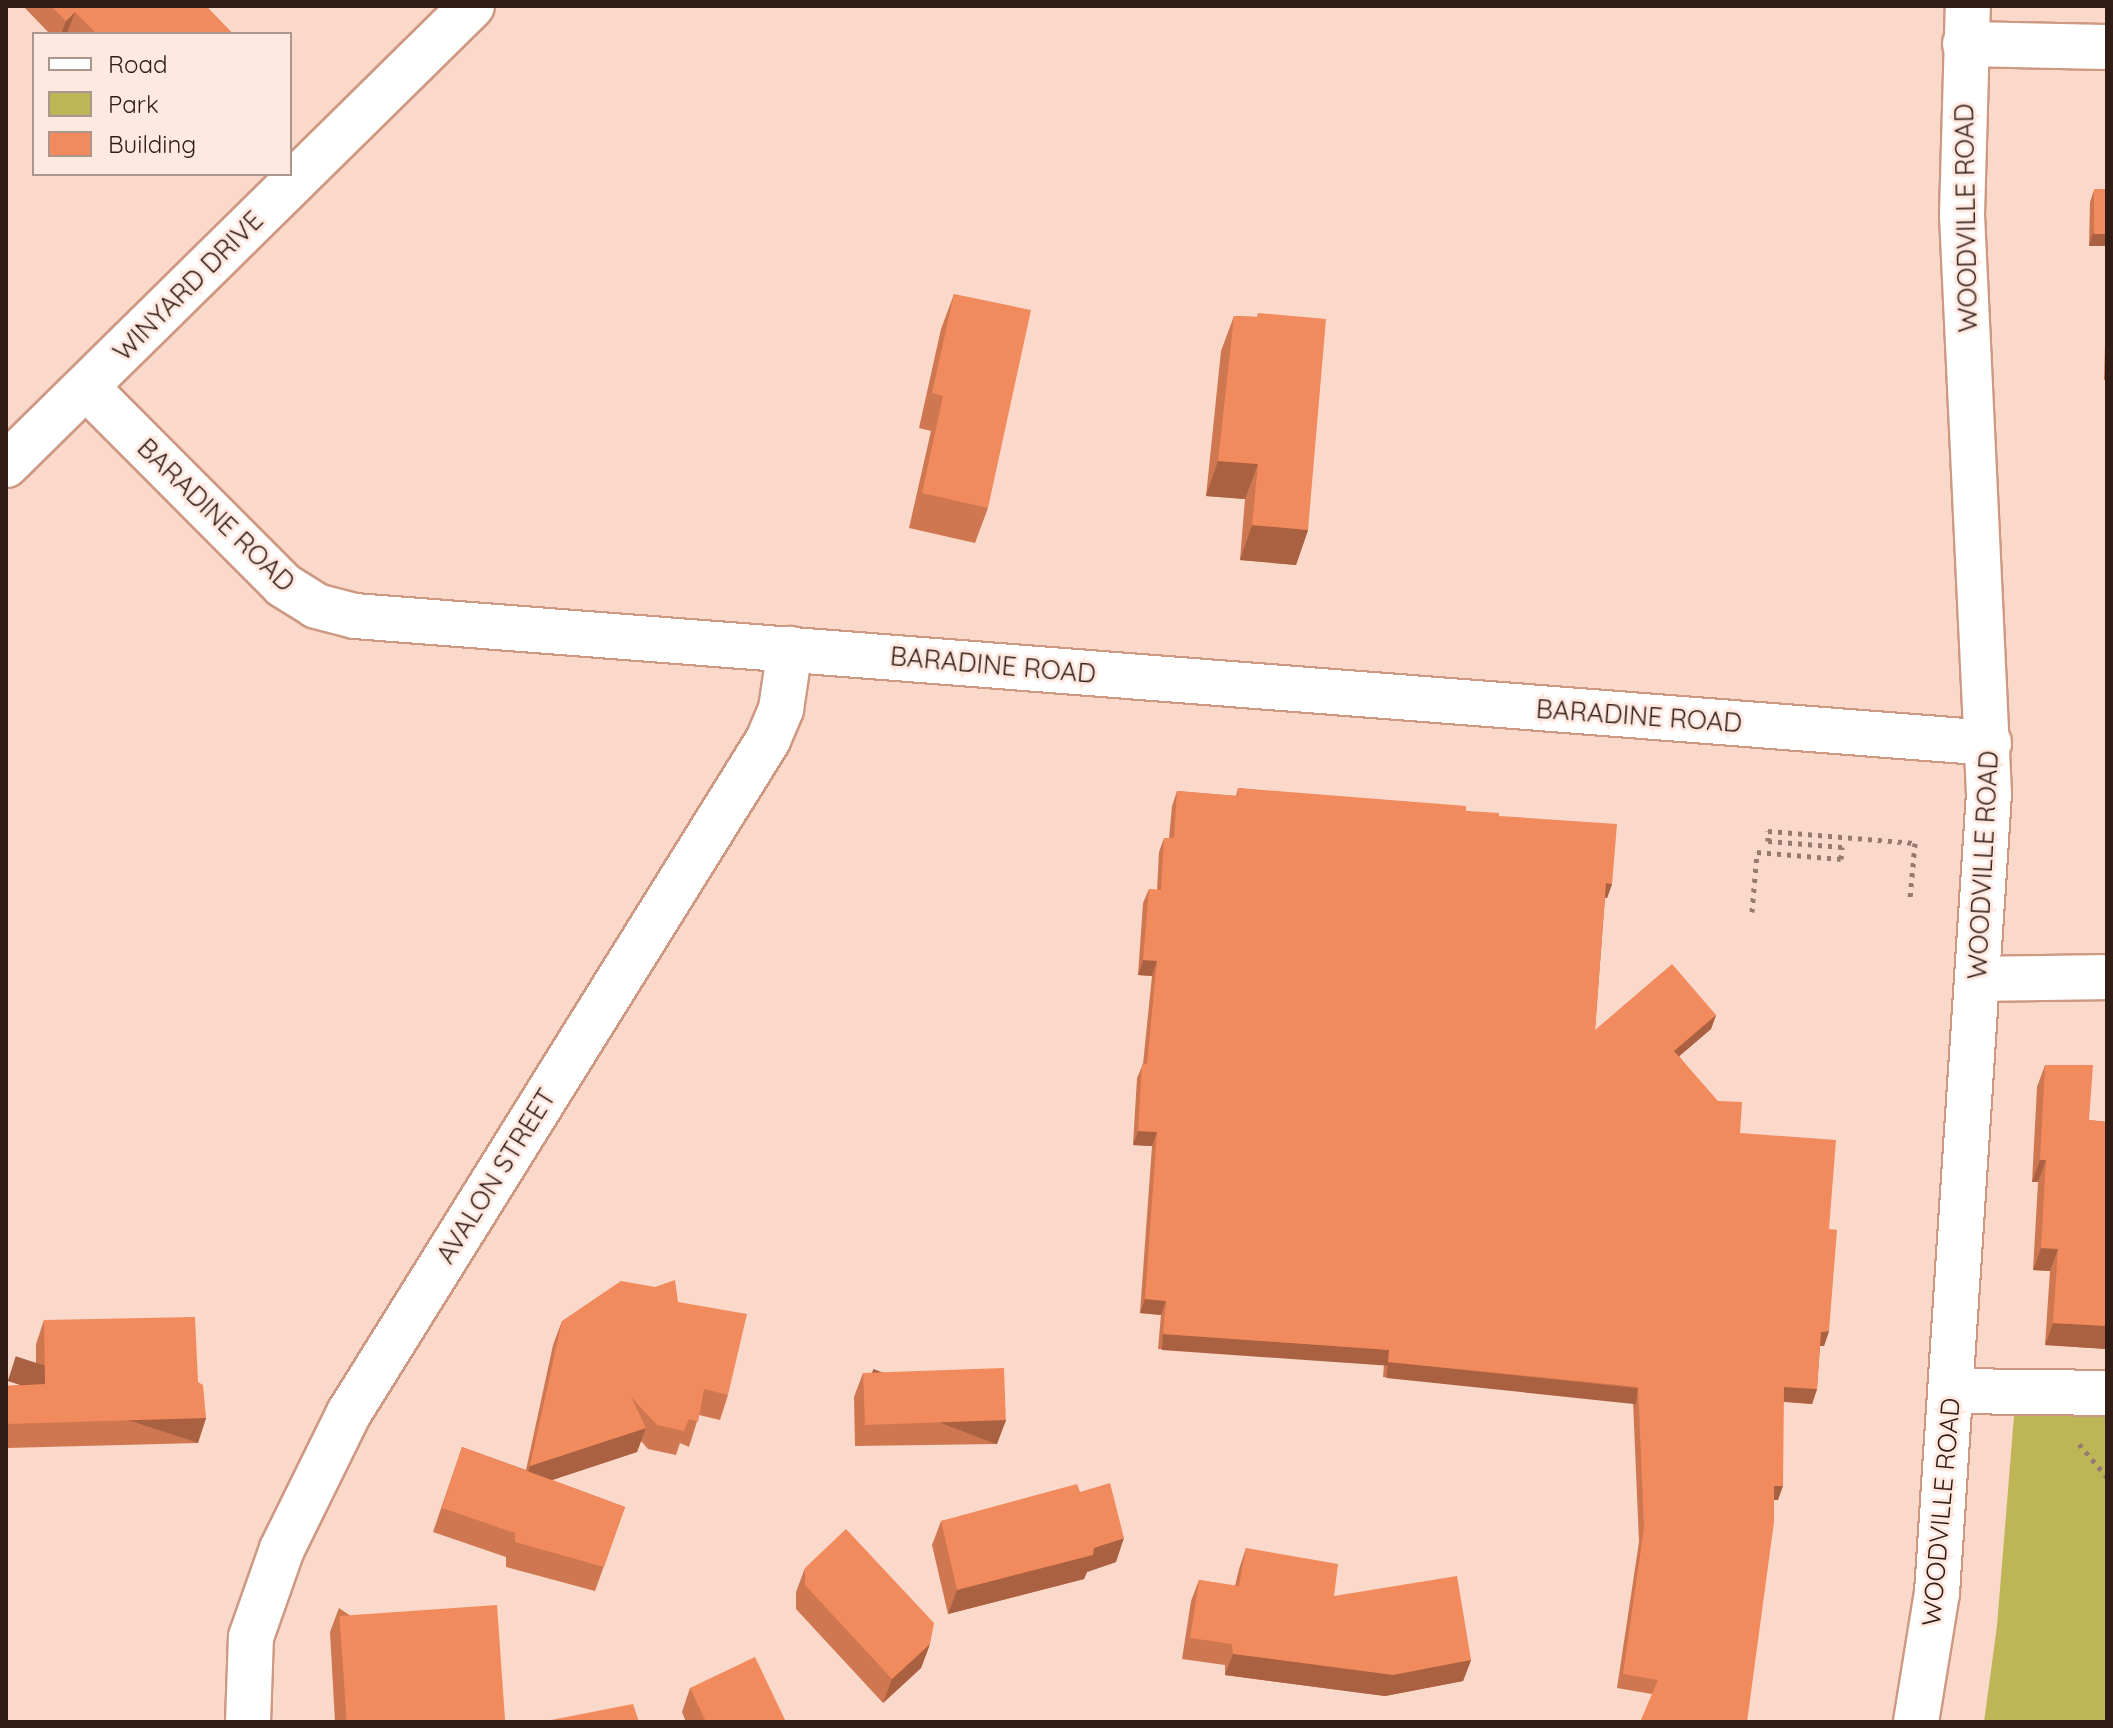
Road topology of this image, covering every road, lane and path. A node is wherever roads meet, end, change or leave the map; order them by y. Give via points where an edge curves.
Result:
1 (472, 6) edge
2 (1967, 25) edge
3 (2107, 47) edge
4 (86, 387) junction
5 (6, 465) edge
6 (790, 649) junction
7 (1989, 743) junction
8 (1910, 898) dead end
9 (1752, 912) dead end
10 (2107, 977) edge
11 (1978, 979) junction
12 (1951, 1391) junction
13 (2107, 1393) edge
14 (248, 1722) edge
15 (1916, 1722) edge

1 - 4 street, WINYARD DRIVE
2 - 3 street
2 - 7 street, WOODVILLE ROAD via 1962,215
4 - 5 street, WINYARD DRIVE
4 - 6 street, BARADINE ROAD via 283,585 316,606 355,616
6 - 7 street, BARADINE ROAD
6 - 14 street, AVALON STREET via 781,709 768,740 349,1413 282,1549 251,1637
7 - 11 street, WOODVILLE ROAD
8 - 9 path via 1915,843 1768,831 1768,841 1842,847 1841,859 1757,852
10 - 11 street
11 - 12 street, WOODVILLE ROAD
12 - 13 street
12 - 15 street, WOODVILLE ROAD via 1937,1593

